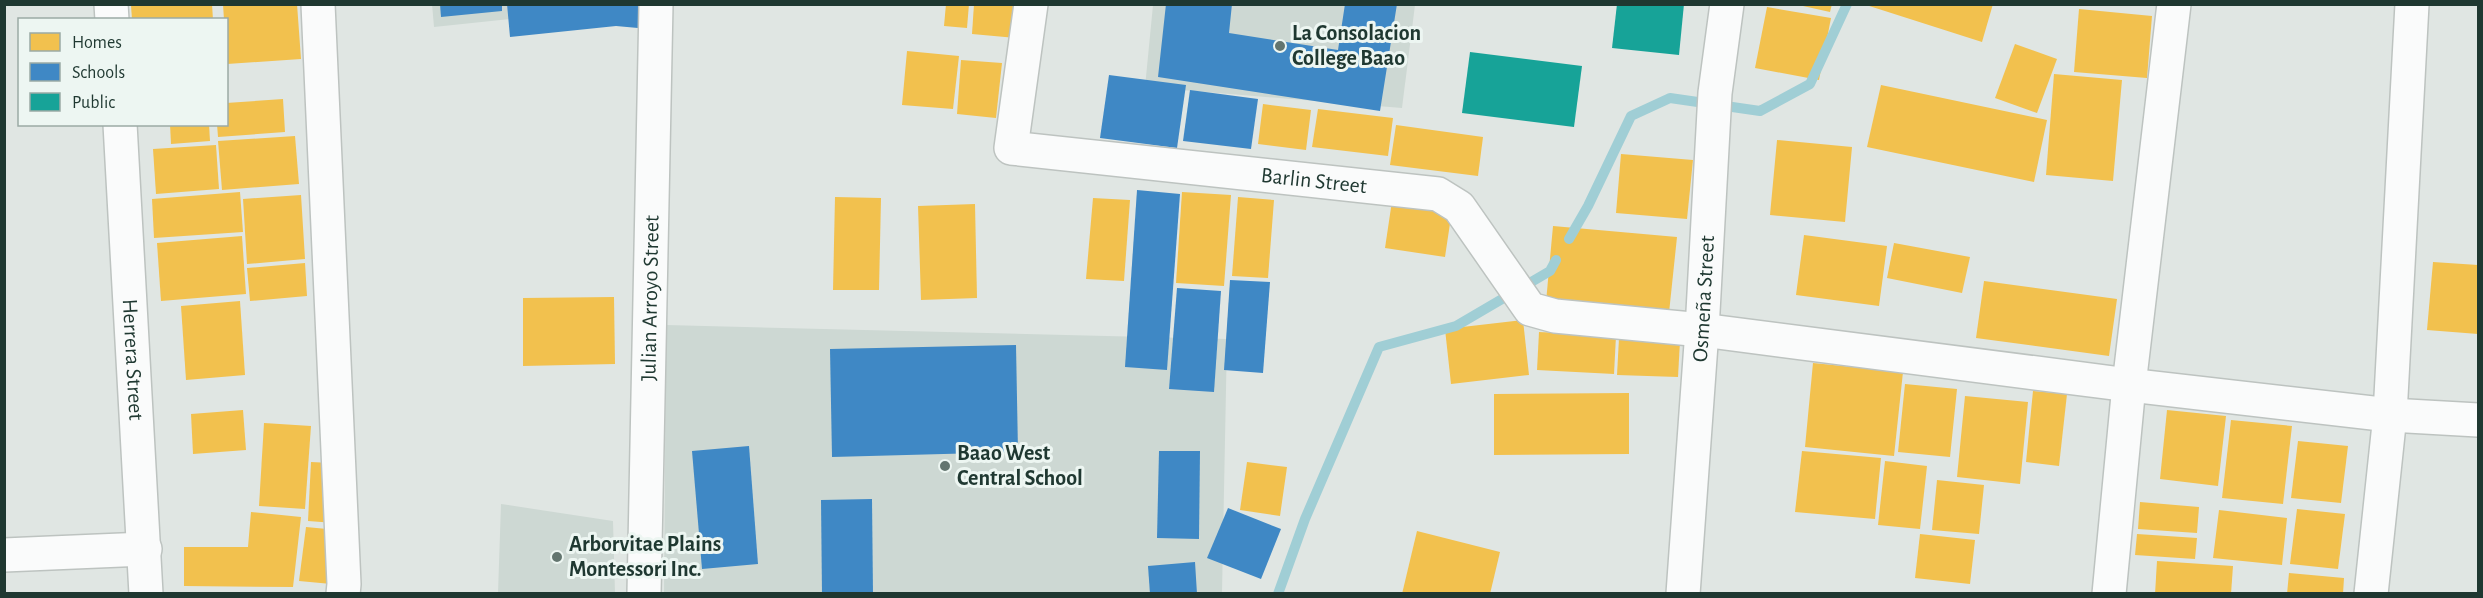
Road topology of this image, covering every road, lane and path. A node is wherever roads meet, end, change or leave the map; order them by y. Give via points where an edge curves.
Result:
1 (318, 4) edge
2 (656, 4) edge
3 (1031, 4) edge
4 (1727, 4) edge
5 (2174, 4) edge
6 (2412, 4) edge
7 (120, 126) edge
8 (1702, 330) junction
9 (2129, 385) junction
10 (2390, 415) junction
11 (2478, 420) edge
12 (145, 549) junction
13 (4, 555) edge
14 (146, 594) edge
15 (343, 594) edge
16 (644, 594) edge
17 (1683, 594) edge
18 (2109, 594) edge
19 (2372, 594) edge

1 - 15 street
2 - 16 street, Julian Arroyo Street
3 - 8 street, Barlin Street via 1011,148 1438,194 1459,207 1530,309 1555,316
4 - 8 street, Osmeña Street via 1714,108
5 - 9 street
6 - 10 street
7 - 12 street, Herrera Street
8 - 9 street, Barlin Street
8 - 17 street, Osmeña Street
9 - 10 street, Barlin Street
9 - 18 street
10 - 11 street, Barlin Street
10 - 19 street
12 - 13 street
12 - 14 street, Herrera Street

